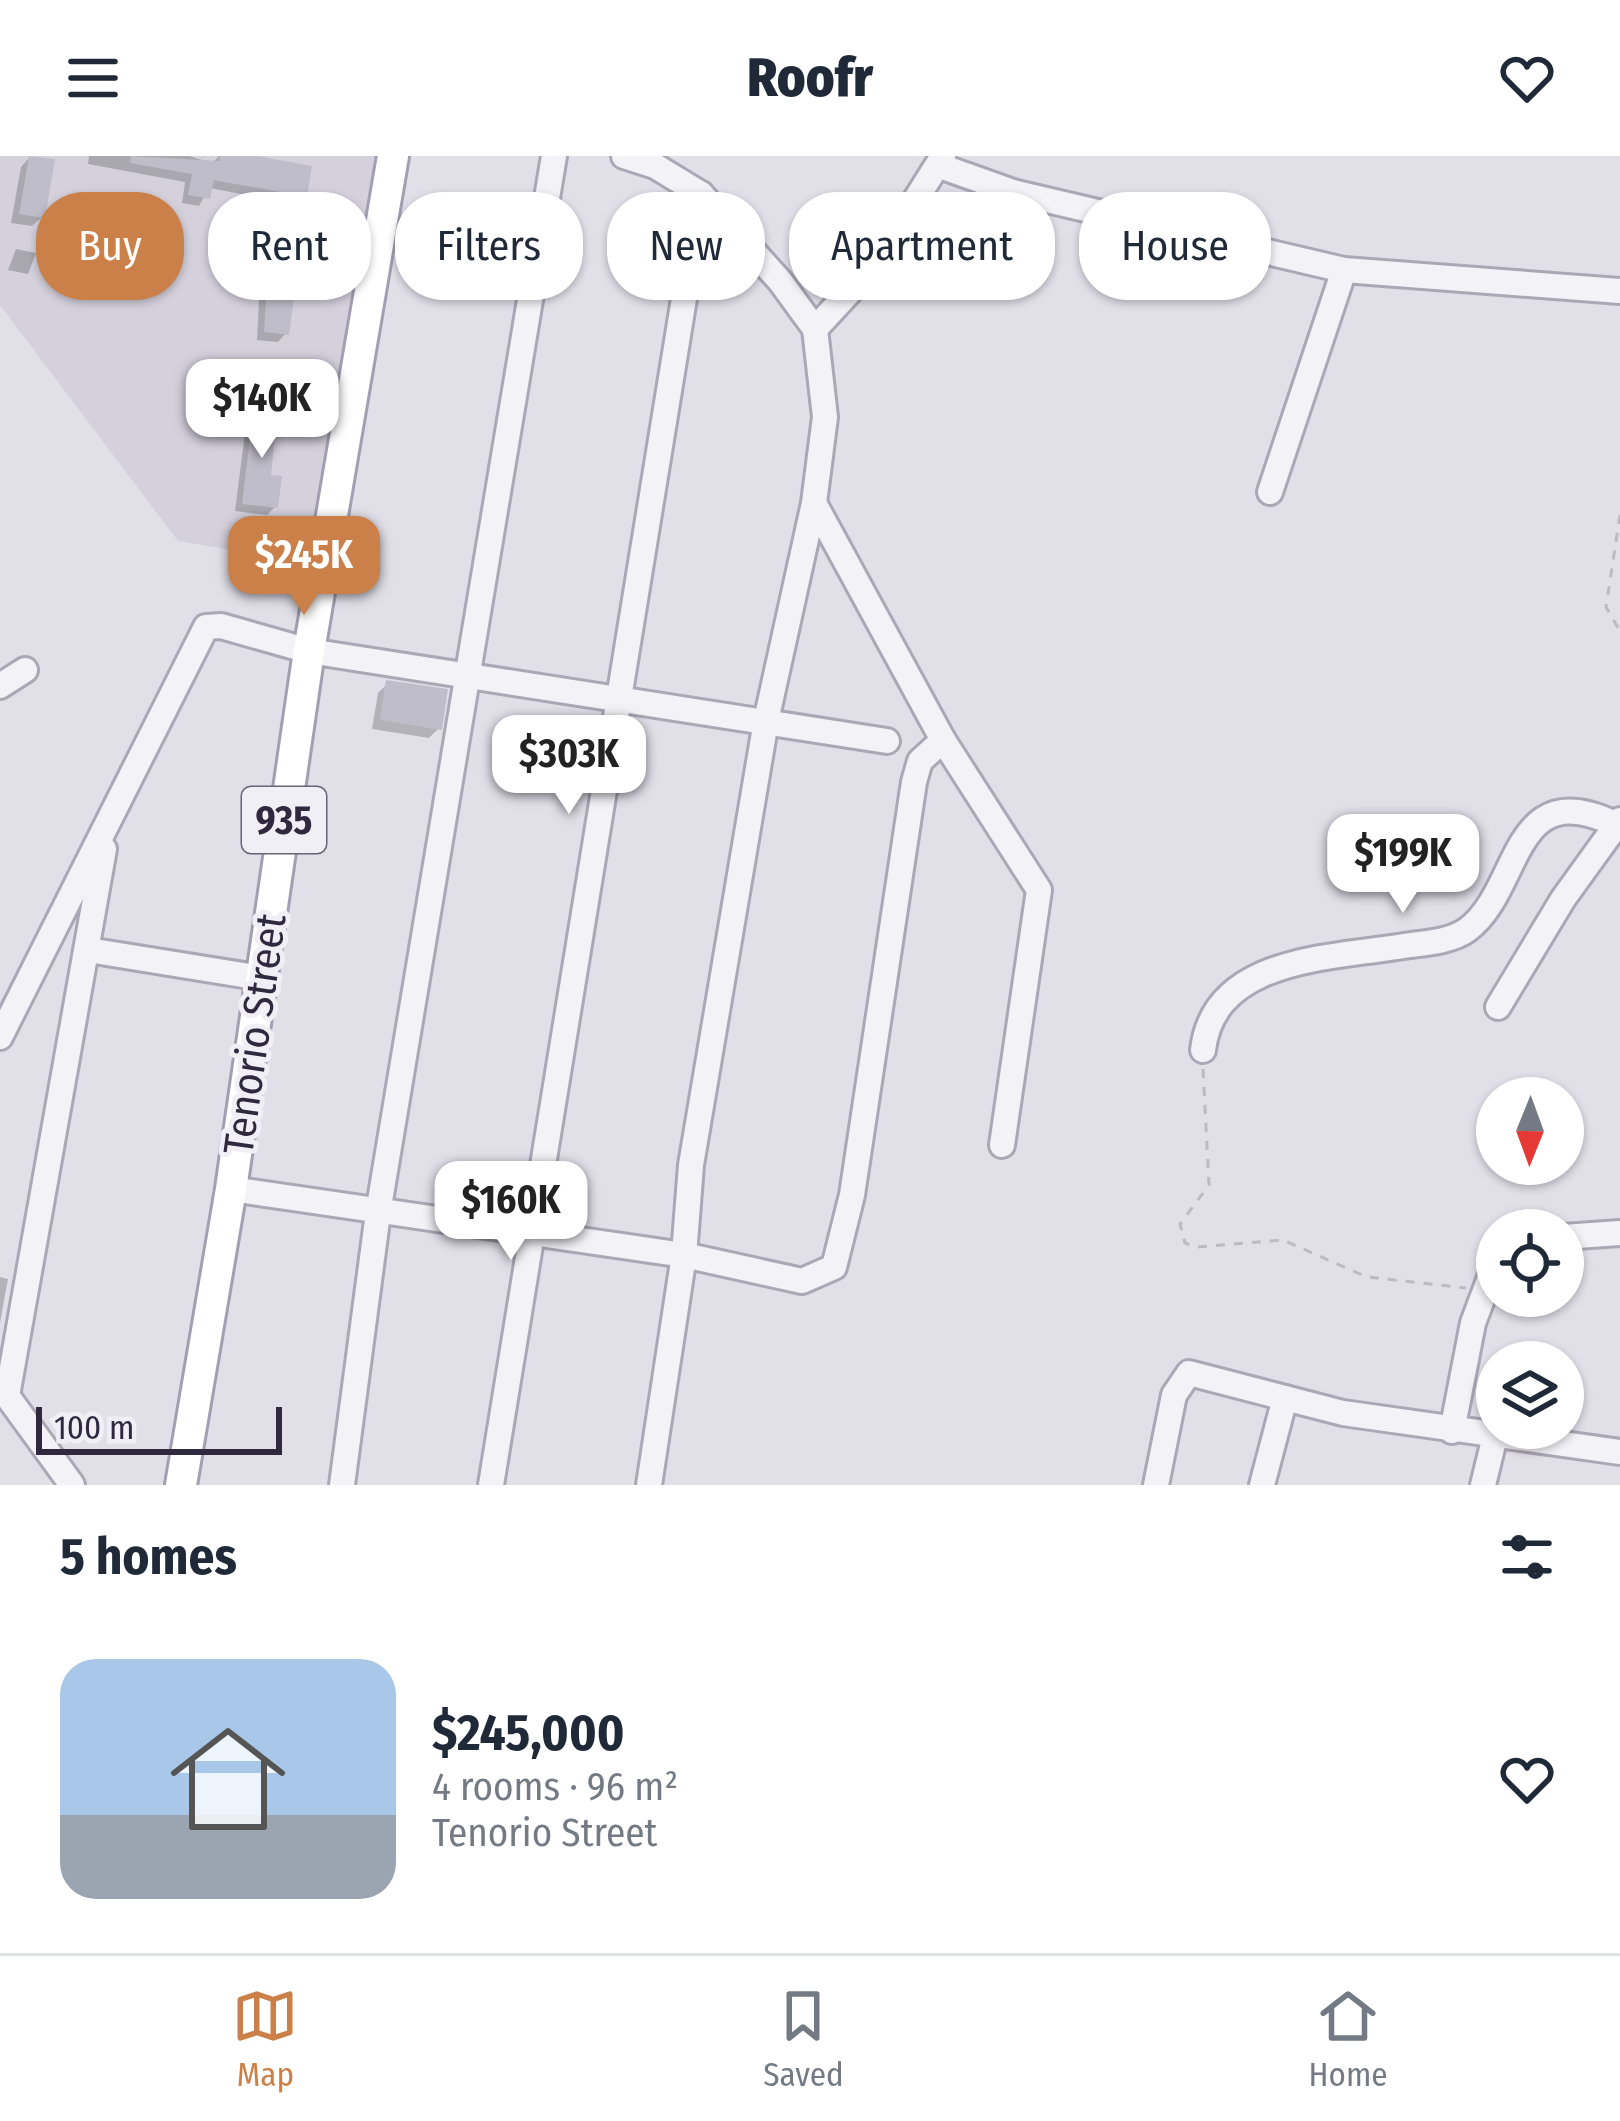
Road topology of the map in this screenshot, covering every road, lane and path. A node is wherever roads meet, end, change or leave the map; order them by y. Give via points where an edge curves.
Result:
1 (393, 156) edge
2 (554, 156) edge
3 (624, 156) edge
4 (941, 161) edge
5 (698, 192) edge
6 (765, 264) edge
7 (1343, 271) junction
8 (1620, 291) edge
9 (684, 300) edge
10 (814, 329) junction
11 (1270, 491) dead end
12 (814, 503) junction
13 (1620, 515) edge
14 (1620, 631) edge
15 (309, 651) junction
16 (25, 670) dead end
17 (469, 674) junction
18 (0, 686) edge
19 (619, 700) junction
20 (766, 721) junction
21 (943, 740) junction
22 (887, 741) dead end
23 (1618, 822) edge
24 (106, 834) junction
25 (88, 950) junction
26 (262, 978) junction
27 (1498, 1007) dead end
28 (0, 1037) edge
29 (1203, 1049) joint
30 (1002, 1145) dead end
31 (231, 1189) junction
32 (378, 1213) junction
33 (1620, 1233) edge
34 (1584, 1236) edge
35 (535, 1237) junction
36 (684, 1255) junction
37 (1476, 1288) edge
38 (1476, 1317) edge
39 (3, 1391) edge
40 (1285, 1398) junction
41 (1452, 1431) junction
42 (1476, 1434) edge
43 (1584, 1447) edge
44 (1492, 1449) edge
45 (1620, 1452) edge
46 (72, 1485) edge
47 (181, 1485) edge
48 (342, 1485) edge
49 (491, 1485) edge
50 (649, 1485) edge
51 (1156, 1485) edge
52 (1262, 1485) edge
53 (1483, 1485) edge

1 - 15 main road, Tenorio Street / 935
2 - 17 street
3 - 5 street
4 - 7 street via 1013,192
4 - 10 street via 875,264
6 - 10 street
7 - 8 street
7 - 11 street
9 - 19 street
10 - 12 street via 825,417
12 - 20 street
12 - 21 street
13 - 14 path via 1606,607
15 - 17 street
15 - 24 street via 220,626 202,631
15 - 26 main road, Tenorio Street / 935
16 - 18 street
17 - 19 street
17 - 32 street
19 - 20 street
19 - 35 street
20 - 22 street
20 - 36 street via 691,1165
21 - 30 street via 1039,890
21 - 36 street via 920,760 914,782 839,1257 827,1273 802,1281
23 - 27 street
23 - 29 street via 1580,811 1542,820 1478,917 1454,936 1284,968 1233,987 1206,1026
24 - 25 street
24 - 28 street
25 - 26 street
25 - 39 street
26 - 31 main road, Tenorio Street / 935
29 - 37 path via 1212,1162 1209,1185 1180,1224 1184,1243 1283,1240 1367,1277
31 - 32 street
31 - 47 main road, Tenorio Street / 935
32 - 35 street
32 - 48 street
33 - 34 street
35 - 36 street
35 - 49 street
36 - 50 street
38 - 41 street
39 - 46 street
40 - 41 street
40 - 51 street via 1185,1374
40 - 52 street
41 - 42 street
43 - 45 street
44 - 53 street

